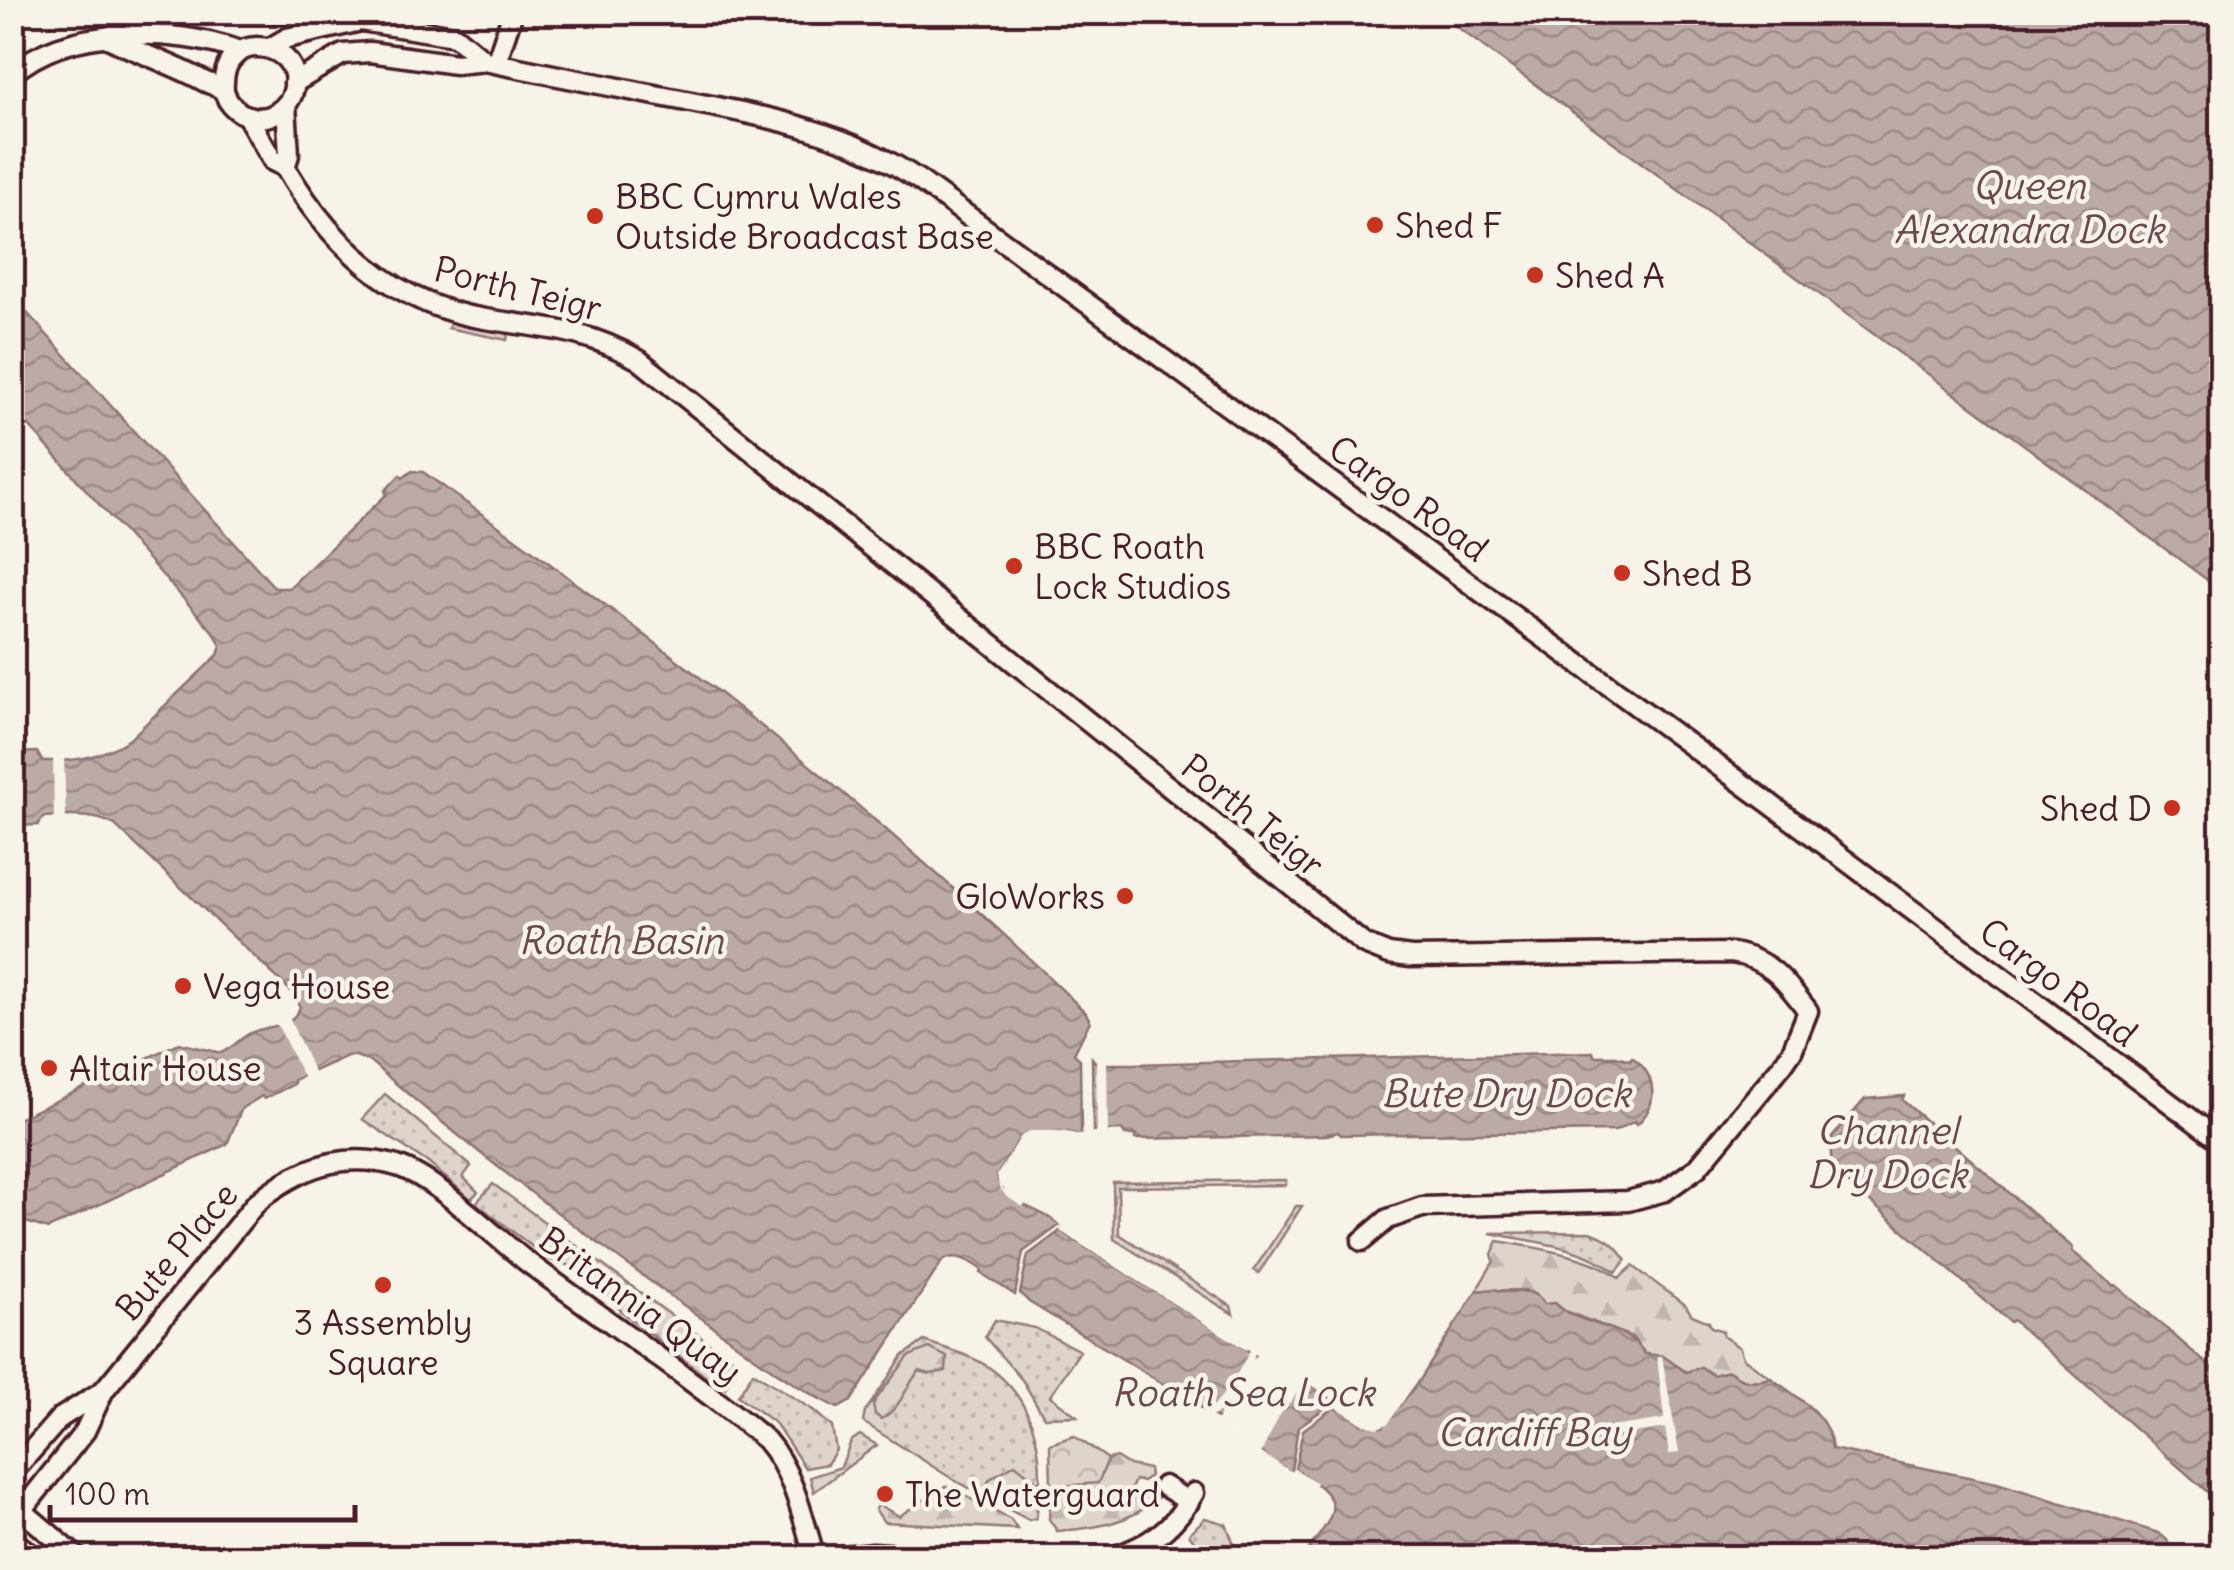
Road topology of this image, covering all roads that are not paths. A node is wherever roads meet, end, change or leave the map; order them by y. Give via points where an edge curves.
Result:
1 (512, 12) edge
2 (361, 21) junction
3 (108, 38) junction
4 (270, 48) junction
5 (240, 51) junction
6 (490, 62) junction
7 (12, 74) edge
8 (294, 83) junction
9 (224, 90) junction
10 (286, 104) junction
11 (247, 116) junction
12 (284, 166) junction
13 (2222, 1142) edge
14 (368, 1160) joint
15 (1362, 1241) dead end
16 (104, 1390) junction
17 (12, 1473) edge
18 (1164, 1486) dead end
19 (16, 1512) edge
20 (12, 1540) edge
21 (36, 1558) edge
22 (78, 1558) edge
23 (815, 1558) edge
24 (824, 1558) edge
25 (951, 1558) edge
26 (1110, 1558) edge

1 - 6 street
2 - 3 street via 304,13 219,14 130,22
2 - 4 street via 286,38
2 - 6 street via 454,36
3 - 5 street via 178,35
3 - 7 street via 46,54
3 - 9 street
4 - 5 street
4 - 8 street via 288,61
5 - 9 street via 226,68
6 - 8 street via 342,54
6 - 13 street, Cargo Road via 772,118 838,138 902,168
8 - 10 street
9 - 11 street
10 - 11 street via 264,118
10 - 12 street
11 - 12 street, Porth Teigr via 274,161
12 - 15 street, Porth Teigr via 344,247 397,289 456,313 579,333 613,345 664,378 1364,944 1411,957 1732,953 1776,970 1808,1011 1783,1064 1696,1168 1665,1192 1628,1201 1422,1207 1388,1220
14 - 16 street, Bute Place via 328,1162 283,1180 256,1203
14 - 23 street, Britannia Quay via 424,1180 766,1440 790,1482
16 - 17 street, Bute Place via 60,1418
16 - 19 street, Bute Place via 85,1432
18 - 26 street via 1192,1498 1160,1537
19 - 22 street
20 - 21 street
24 - 25 street

